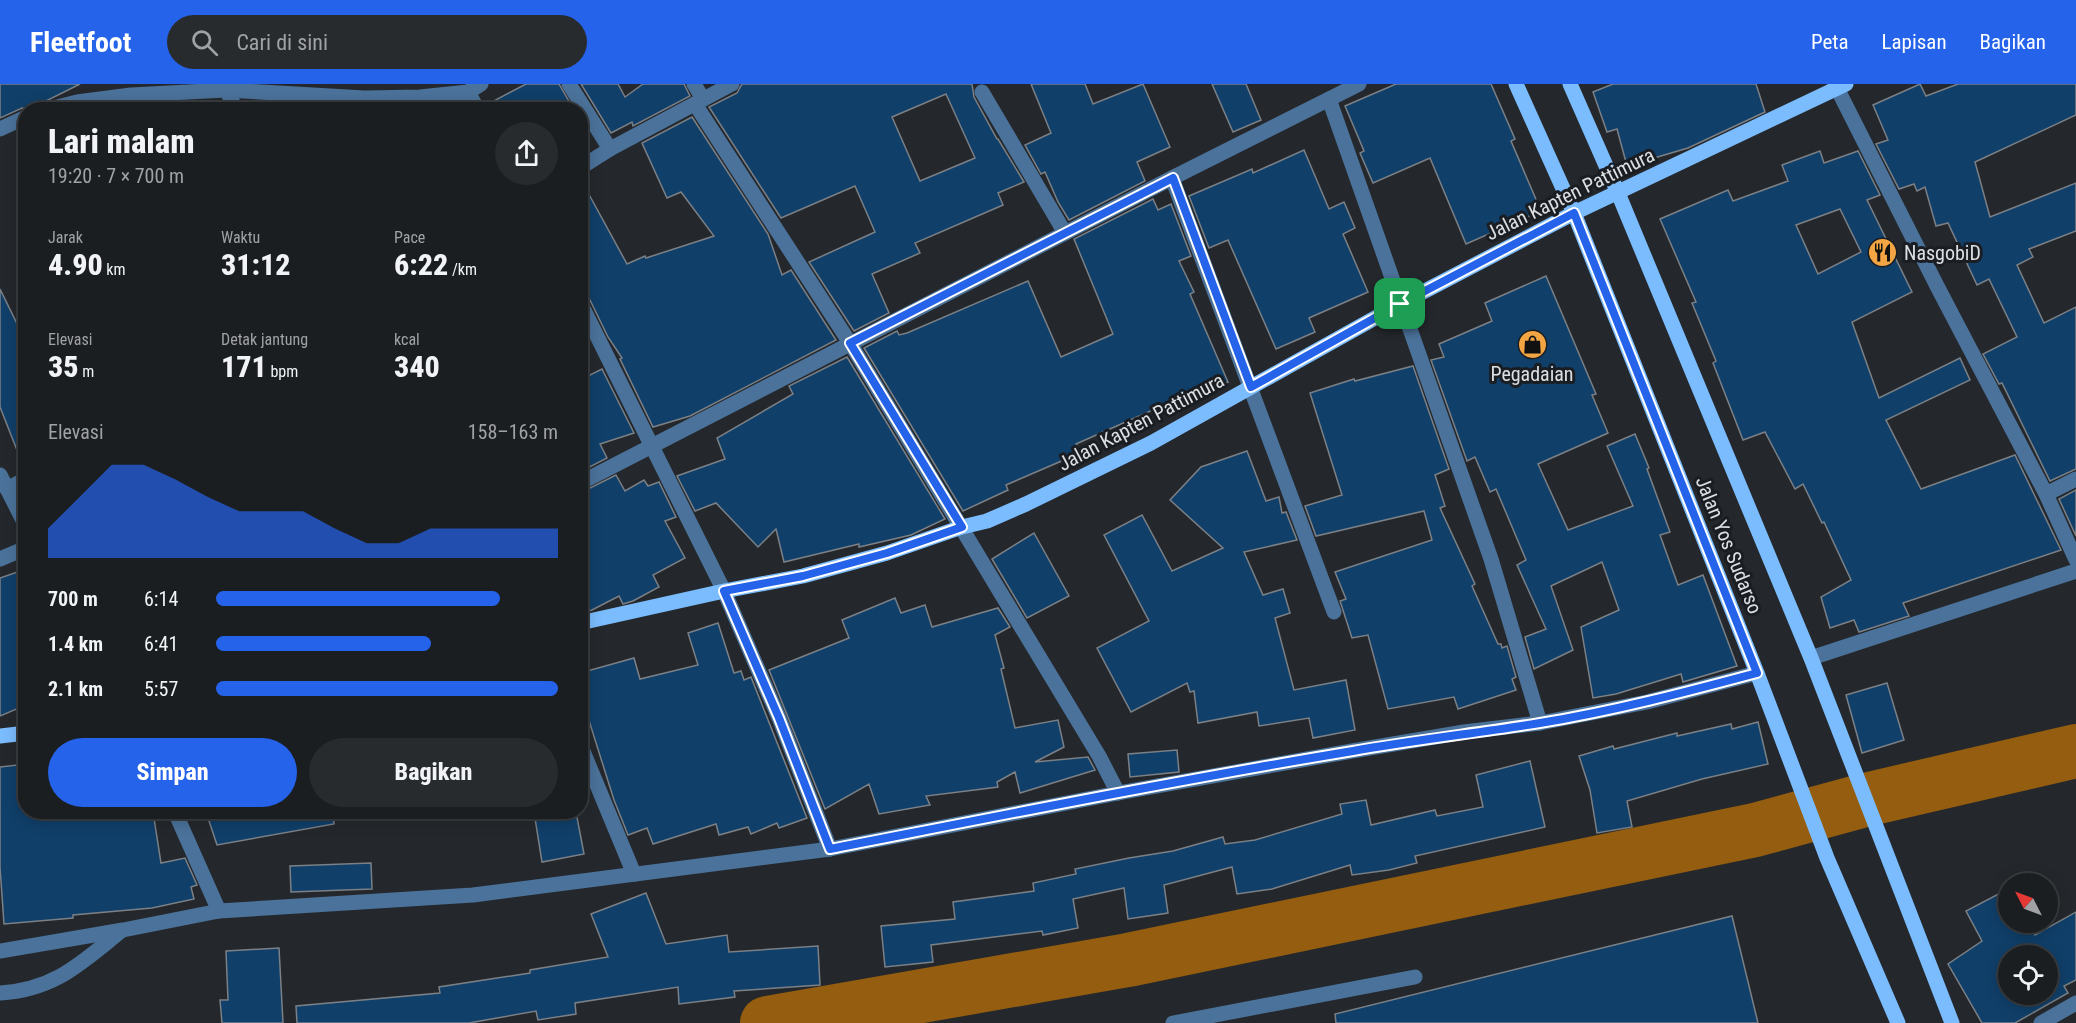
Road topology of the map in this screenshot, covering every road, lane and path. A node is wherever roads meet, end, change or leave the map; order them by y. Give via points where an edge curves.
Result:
1 (569, 84) edge
2 (694, 84) edge
3 (732, 84) edge
4 (1359, 84) edge
5 (1516, 84) edge
6 (1570, 84) edge
7 (1839, 85) edge
8 (474, 88) edge
9 (226, 90) junction
10 (982, 92) dead end
11 (1329, 99) junction
12 (699, 101) junction
13 (77, 102) edge
14 (233, 102) edge
15 (580, 102) edge
16 (588, 114) edge
17 (18, 121) edge
18 (0, 129) edge
19 (610, 149) junction
20 (588, 163) edge
21 (1173, 178) junction
22 (1617, 193) junction
23 (1574, 213) junction
24 (1065, 233) junction
25 (1400, 304) junction
26 (588, 318) edge
27 (850, 343) junction
28 (1251, 387) junction
29 (651, 446) junction
30 (588, 479) edge
31 (2076, 479) edge
32 (4, 482) edge
33 (2046, 494) junction
34 (18, 510) edge
35 (962, 527) junction
36 (18, 551) edge
37 (0, 559) edge
38 (2076, 560) edge
39 (2076, 571) edge
40 (724, 591) junction
41 (1334, 612) dead end
42 (588, 621) edge
43 (1811, 658) junction
44 (1757, 673) junction
45 (1540, 723) junction
46 (18, 734) edge
47 (0, 736) edge
48 (588, 763) edge
49 (1118, 792) junction
50 (178, 819) edge
51 (830, 849) junction
52 (634, 874) junction
53 (219, 911) junction
54 (123, 930) junction
55 (0, 951) edge
56 (1415, 977) dead end
57 (0, 993) edge
58 (2076, 1003) edge
59 (1173, 1023) edge
60 (1898, 1023) edge
61 (1952, 1023) edge
62 (2041, 1023) edge

1 - 15 street
2 - 12 street
3 - 12 street
4 - 11 street
5 - 23 main road, Jalan Yos Sudarso
6 - 22 main road, Jalan Yos Sudarso
7 - 22 main road, Jalan Kapten Pattimura
7 - 33 street
8 - 9 street via 420,97 364,98
9 - 13 street
9 - 14 street
10 - 24 street
11 - 21 street
11 - 25 street
12 - 19 street
12 - 27 street
16 - 19 street
17 - 18 street
19 - 20 street
21 - 24 street
21 - 28 street
22 - 23 main road, Jalan Kapten Pattimura
22 - 43 main road, Jalan Yos Sudarso
23 - 25 main road, Jalan Kapten Pattimura
23 - 44 main road, Jalan Yos Sudarso
24 - 27 street
25 - 28 main road, Jalan Kapten Pattimura
25 - 45 street via 1491,559
26 - 29 street
27 - 29 street
27 - 35 street
28 - 35 main road, Jalan Kapten Pattimura via 1078,480 987,521
28 - 41 street
29 - 30 street
29 - 40 street
31 - 33 street
32 - 34 street
33 - 38 street
35 - 40 main road, Jalan Kapten Pattimura via 803,576
35 - 49 street
36 - 37 street
39 - 43 street
40 - 42 main road, Jalan Kapten Pattimura
40 - 51 street
43 - 61 main road, Jalan Yos Sudarso
44 - 45 street via 1647,702
44 - 60 main road, Jalan Yos Sudarso via 1827,858
45 - 49 street via 1464,732
46 - 47 main road
48 - 52 street
49 - 51 street
50 - 53 street
51 - 52 street
52 - 53 street via 473,895
53 - 54 street
54 - 55 street
54 - 57 street via 74,969 48,984
56 - 59 street
58 - 62 street

